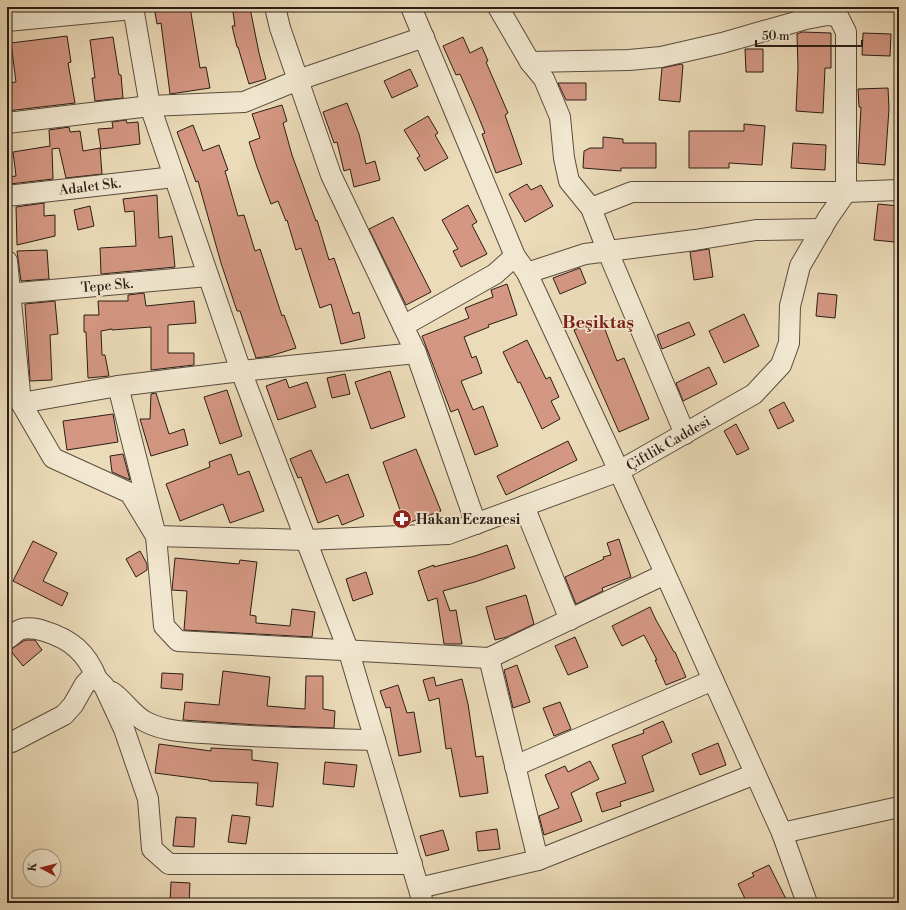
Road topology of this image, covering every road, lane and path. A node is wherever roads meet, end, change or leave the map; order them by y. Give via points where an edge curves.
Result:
1 (275, 7) edge
2 (411, 7) edge
3 (498, 7) edge
4 (133, 8) edge
5 (7, 20) edge
6 (424, 37) junction
7 (530, 62) junction
8 (298, 80) junction
9 (150, 106) junction
10 (7, 123) edge
11 (174, 177) junction
12 (899, 190) edge
13 (846, 192) junction
14 (7, 196) edge
15 (591, 208) junction
16 (822, 229) junction
17 (608, 252) junction
18 (515, 256) junction
19 (7, 260) edge
20 (527, 273) junction
21 (208, 276) junction
22 (8, 293) edge
23 (403, 326) junction
24 (416, 352) junction
25 (241, 371) junction
26 (118, 386) junction
27 (21, 403) junction
28 (685, 434) junction
29 (619, 471) junction
30 (524, 506) junction
31 (476, 524) junction
32 (156, 536) junction
33 (306, 540) junction
34 (665, 574) junction
35 (570, 620) junction
36 (7, 640) edge
37 (349, 652) junction
38 (489, 658) junction
39 (713, 680) junction
40 (101, 683) junction
41 (9, 740) edge
42 (375, 740) junction
43 (515, 766) junction
44 (755, 774) junction
45 (899, 807) edge
46 (782, 833) junction
47 (538, 860) junction
48 (412, 864) junction
49 (421, 896) edge
50 (807, 903) edge

1 - 8 street
2 - 6 street
3 - 7 street
4 - 5 street
4 - 9 street
6 - 8 street
6 - 18 street
7 - 13 street via 661,57 806,19 827,15 838,16 846,32
7 - 15 street via 544,79 560,117 569,181
8 - 9 street via 244,102
8 - 23 street via 331,175
9 - 10 street
9 - 11 street
11 - 14 street, Adalet Sk.
11 - 21 street
12 - 13 street
13 - 15 street via 632,192
13 - 16 street, Çiftlik Caddesi
15 - 17 street
16 - 17 street via 756,230
16 - 28 street, Çiftlik Caddesi via 800,266 790,306 789,343 781,365 754,394
17 - 20 street via 585,254
17 - 28 street
18 - 20 street
18 - 23 street via 496,274
19 - 22 street
20 - 29 street
21 - 22 street, Tepe Sk.
21 - 25 street
22 - 27 street
23 - 24 street
24 - 25 street
24 - 31 street
25 - 26 street
25 - 33 street
26 - 27 street
26 - 32 street
27 - 32 street via 53,458 130,493
28 - 29 street, Çiftlik Caddesi
29 - 30 street, Çiftlik Caddesi
29 - 34 street
30 - 31 street, Çiftlik Caddesi
30 - 35 street
31 - 33 street, Çiftlik Caddesi via 448,534
32 - 33 street, Çiftlik Caddesi
32 - 37 street via 164,626 178,642
33 - 37 street
34 - 35 street
34 - 39 street
35 - 38 street
36 - 40 street via 22,629 34,628 68,640 81,651
37 - 38 street
37 - 42 street
38 - 43 street
39 - 43 street
39 - 44 street
40 - 41 street via 90,679 64,714
40 - 42 street via 121,698 133,713 145,722 167,730 250,737
40 - 48 street via 124,729 148,799 152,849 168,864
42 - 48 street
43 - 47 street
44 - 46 street
44 - 47 street
45 - 46 street
46 - 50 street
47 - 49 street
48 - 49 street

